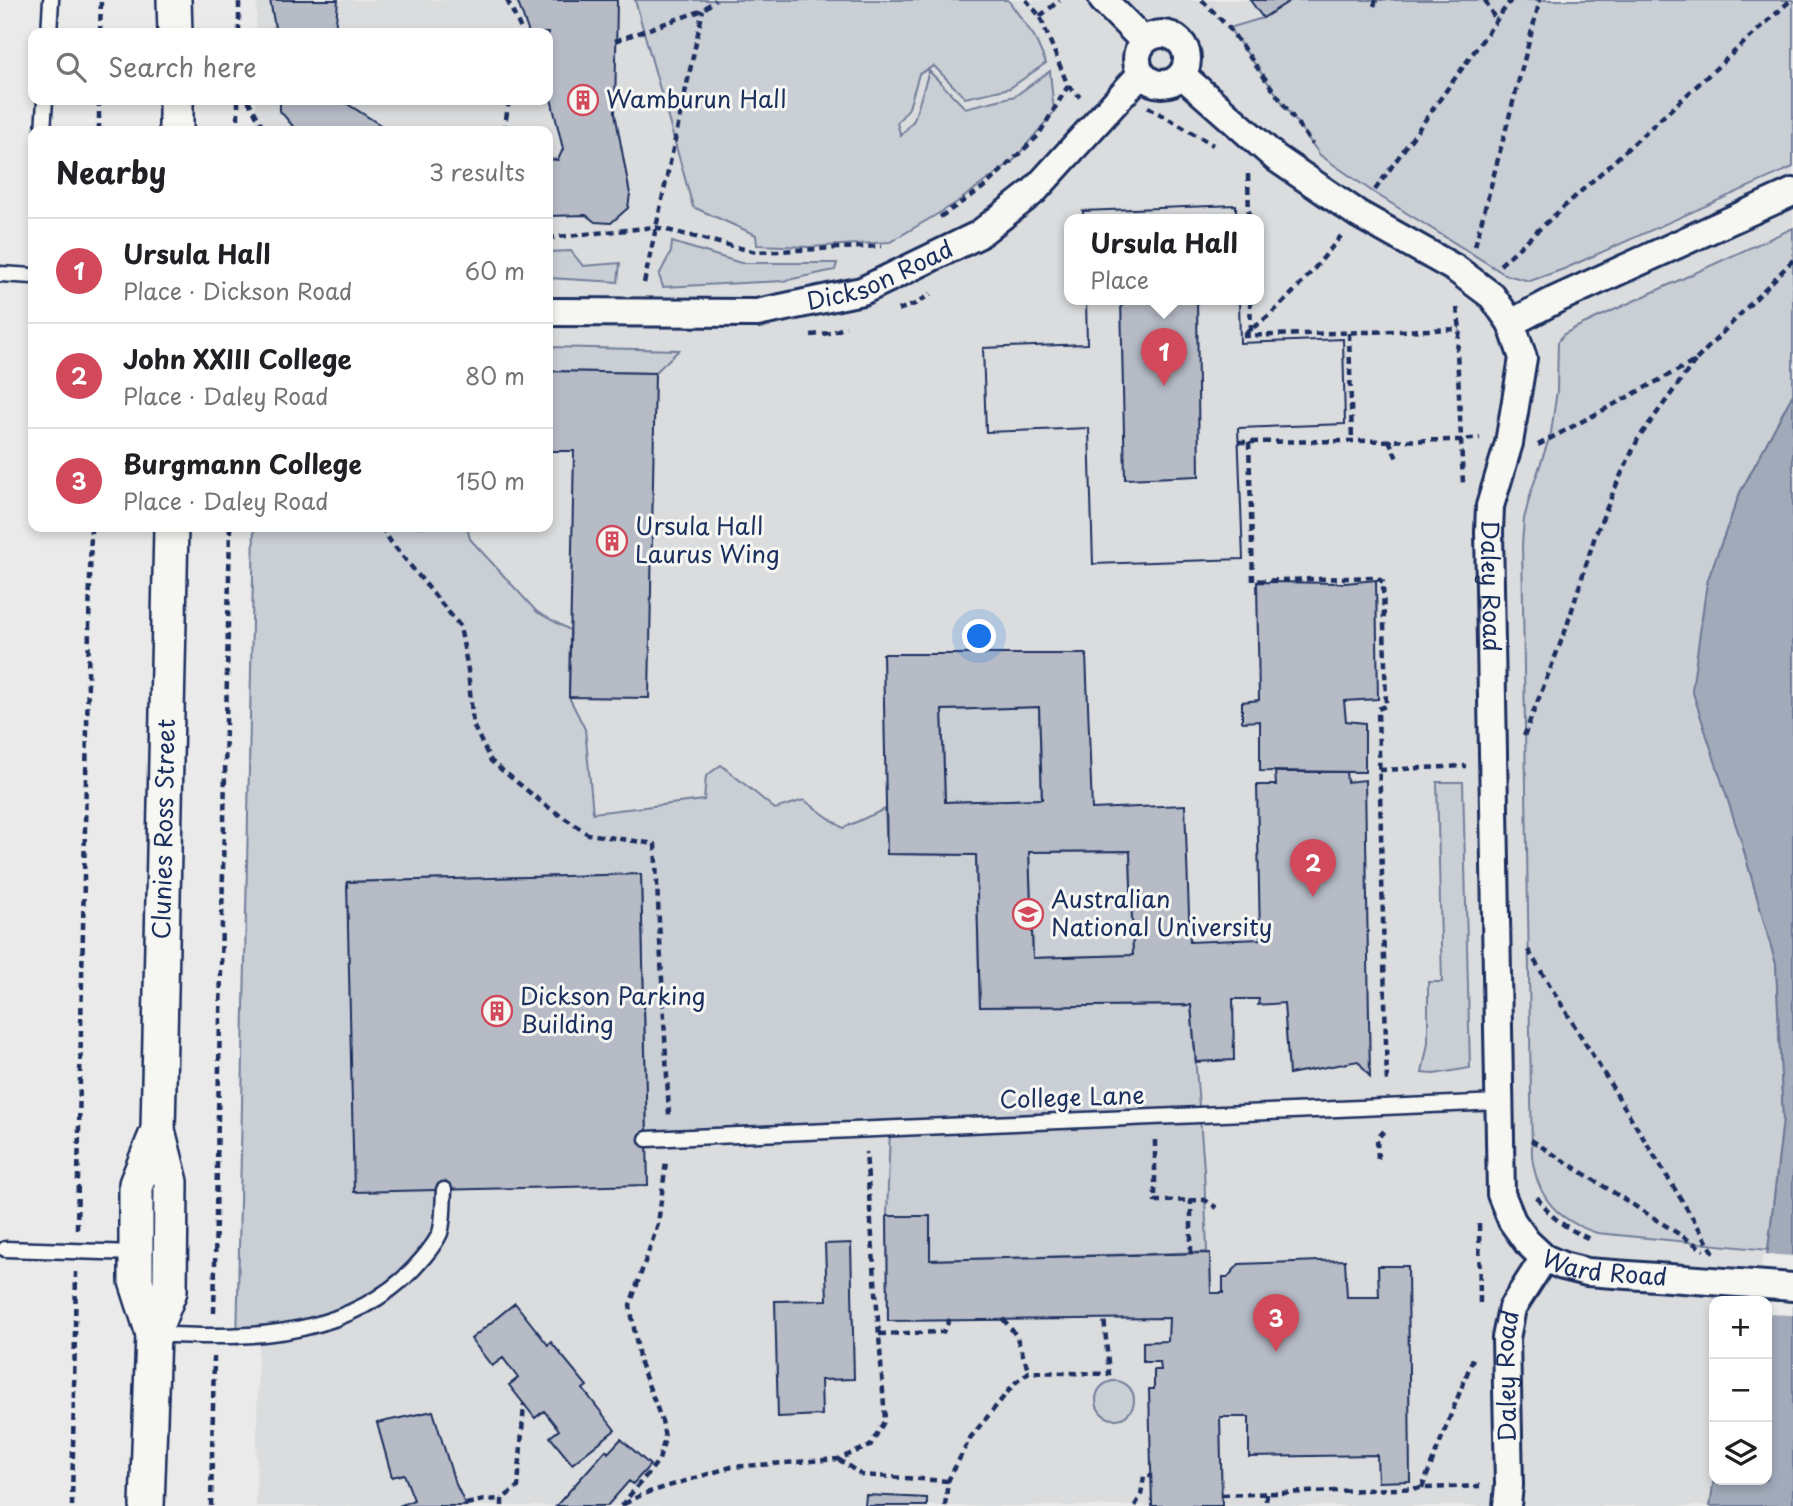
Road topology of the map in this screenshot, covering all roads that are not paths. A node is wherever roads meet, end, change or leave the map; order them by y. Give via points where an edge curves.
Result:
1 (51, 0) edge
2 (174, 0) edge
3 (1103, 0) edge
4 (48, 28) edge
5 (175, 28) edge
6 (1144, 41) junction
7 (1141, 74) junction
8 (1182, 75) junction
9 (44, 105) edge
10 (176, 105) edge
11 (43, 126) edge
12 (176, 126) edge
13 (1793, 192) edge
14 (0, 274) edge
15 (28, 276) edge
16 (553, 312) edge
17 (1511, 323) junction
18 (171, 532) edge
19 (1499, 1102) junction
20 (158, 1130) junction
21 (647, 1139) dead end
22 (1513, 1146) joint
23 (444, 1190) dead end
24 (5, 1248) dead end
25 (136, 1253) junction
26 (1544, 1258) junction
27 (1793, 1287) edge
28 (153, 1334) junction
29 (1508, 1495) edge
30 (147, 1506) edge

1 - 4 lane
2 - 5 street
3 - 6 street
6 - 7 street via 1137,57
6 - 8 street via 1159,34 1182,42 1188,59
7 - 8 street via 1161,85
7 - 16 street, Dickson Road via 1034,191 987,228 862,291 757,313
8 - 17 street, Daley Road via 1276,158 1492,296
9 - 11 lane
10 - 12 street
13 - 17 street
14 - 15 lane
17 - 19 street, Daley Road via 1523,358 1509,443 1490,506 1489,532
18 - 20 street, Clunies Ross Street
19 - 21 lane, College Lane
19 - 22 street, Daley Road
20 - 25 street, Clunies Ross Street via 136,1184
20 - 28 street, Clunies Ross Street via 172,1182 170,1291
22 - 26 street, Ward Road via 1502,1194 1506,1209 1527,1242
23 - 28 lane via 440,1232 415,1268 354,1312 288,1332 214,1338
24 - 25 lane
25 - 28 street, Clunies Ross Street via 136,1281
26 - 27 street, Ward Road via 1587,1272
26 - 29 street, Daley Road via 1512,1308 1506,1338
28 - 30 street, Clunies Ross Street

